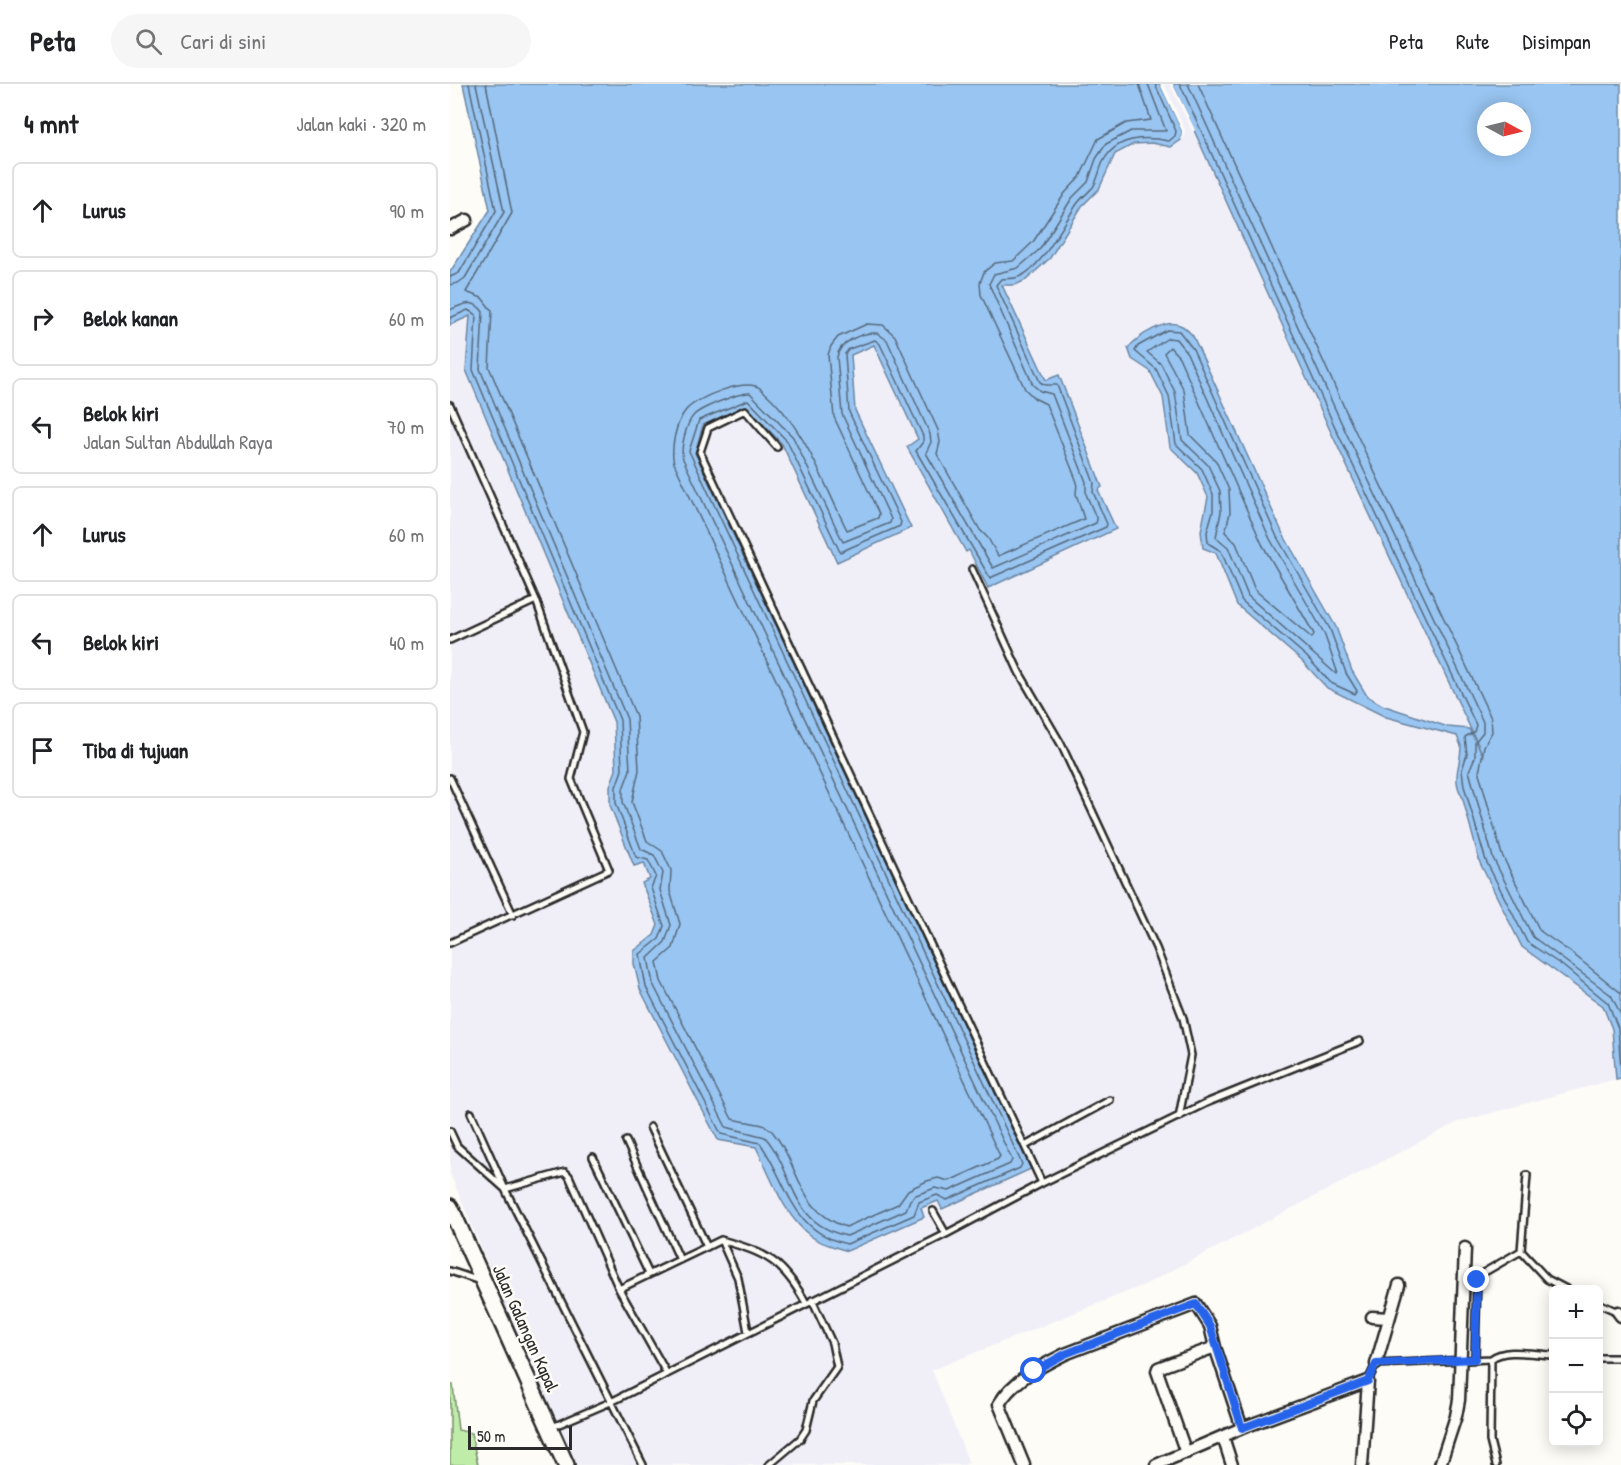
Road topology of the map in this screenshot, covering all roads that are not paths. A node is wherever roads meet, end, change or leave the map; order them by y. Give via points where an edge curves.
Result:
1 (467, 220) dead end
2 (450, 229) edge
3 (450, 405) edge
4 (452, 417) edge
5 (777, 447) dead end
6 (972, 569) dead end
7 (537, 600) junction
8 (450, 640) edge
9 (450, 778) edge
10 (513, 915) junction
11 (450, 943) edge
12 (1360, 1041) dead end
13 (1110, 1100) dead end
14 (471, 1113) dead end
15 (1179, 1116) junction
16 (650, 1127) dead end
17 (450, 1131) edge
18 (626, 1141) dead end
19 (1025, 1146) junction
20 (593, 1157) dead end
21 (1527, 1174) dead end
22 (1042, 1183) junction
23 (505, 1189) junction
24 (450, 1207) edge
25 (933, 1211) dead end
26 (946, 1234) junction
27 (722, 1240) junction
28 (707, 1247) junction
29 (1465, 1248) dead end
30 (1521, 1251) junction
31 (680, 1260) junction
32 (450, 1271) edge
33 (650, 1274) junction
34 (484, 1282) junction
35 (1399, 1285) dead end
36 (1558, 1285) edge
37 (619, 1289) junction
38 (812, 1300) junction
39 (806, 1303) junction
40 (1603, 1305) edge
41 (1620, 1314) edge
42 (1372, 1317) dead end
43 (1389, 1318) junction
44 (748, 1332) junction
45 (1215, 1347) junction
46 (1549, 1356) edge
47 (1603, 1358) edge
48 (1621, 1358) edge
49 (1460, 1359) junction
50 (1475, 1359) junction
51 (1491, 1359) junction
52 (1376, 1364) junction
53 (667, 1374) junction
54 (1368, 1381) junction
55 (613, 1401) junction
56 (550, 1428) junction
57 (1242, 1428) junction
58 (1223, 1437) junction
59 (1186, 1453) junction
60 (567, 1465) edge
61 (643, 1465) edge
62 (769, 1465) edge
63 (1024, 1465) edge
64 (1156, 1465) edge
65 (1232, 1465) edge
66 (1362, 1465) edge
67 (1440, 1465) edge
68 (1496, 1465) edge

1 - 2 street
3 - 4 lane
4 - 7 lane
5 - 19 lane via 745,411 708,428 700,452
6 - 15 lane via 1019,672 1066,755 1156,948 1183,1018 1191,1055
7 - 8 lane
7 - 10 lane via 583,732 571,779 609,870
9 - 10 lane
10 - 11 lane
12 - 15 lane
13 - 19 lane
14 - 23 lane
15 - 22 lane
16 - 28 lane
17 - 23 lane via 457,1146
18 - 31 lane
19 - 22 lane
20 - 33 lane
21 - 30 lane
22 - 26 lane
23 - 37 lane via 565,1172
23 - 55 lane
24 - 34 main road, Jalan Galangan Kapal
25 - 26 lane
26 - 38 lane
27 - 28 lane
27 - 39 lane via 759,1251 791,1275
27 - 44 lane via 738,1278
28 - 31 lane
29 - 49 street
30 - 36 lane via 1547,1279
30 - 50 lane via 1477,1280
31 - 33 lane
32 - 34 lane
33 - 37 lane
34 - 56 main road, Jalan Galangan Kapal
35 - 43 street
37 - 53 lane
38 - 39 lane
38 - 62 lane via 832,1343 837,1367 813,1401 800,1439
39 - 44 lane
40 - 41 lane
42 - 43 street
43 - 52 street
44 - 53 lane
45 - 57 street
45 - 59 street via 1157,1371
45 - 63 street via 1210,1326 1195,1304 1047,1363 1013,1386 999,1404
46 - 51 lane via 1506,1353
47 - 48 lane
49 - 50 lane
49 - 52 lane
49 - 67 street via 1456,1416
50 - 51 lane
51 - 68 lane via 1490,1441
52 - 54 lane
53 - 55 lane
54 - 57 street
54 - 66 street
55 - 56 lane
55 - 61 lane
56 - 60 main road, Jalan Galangan Kapal
57 - 58 street
58 - 59 street
58 - 65 street
59 - 64 street

